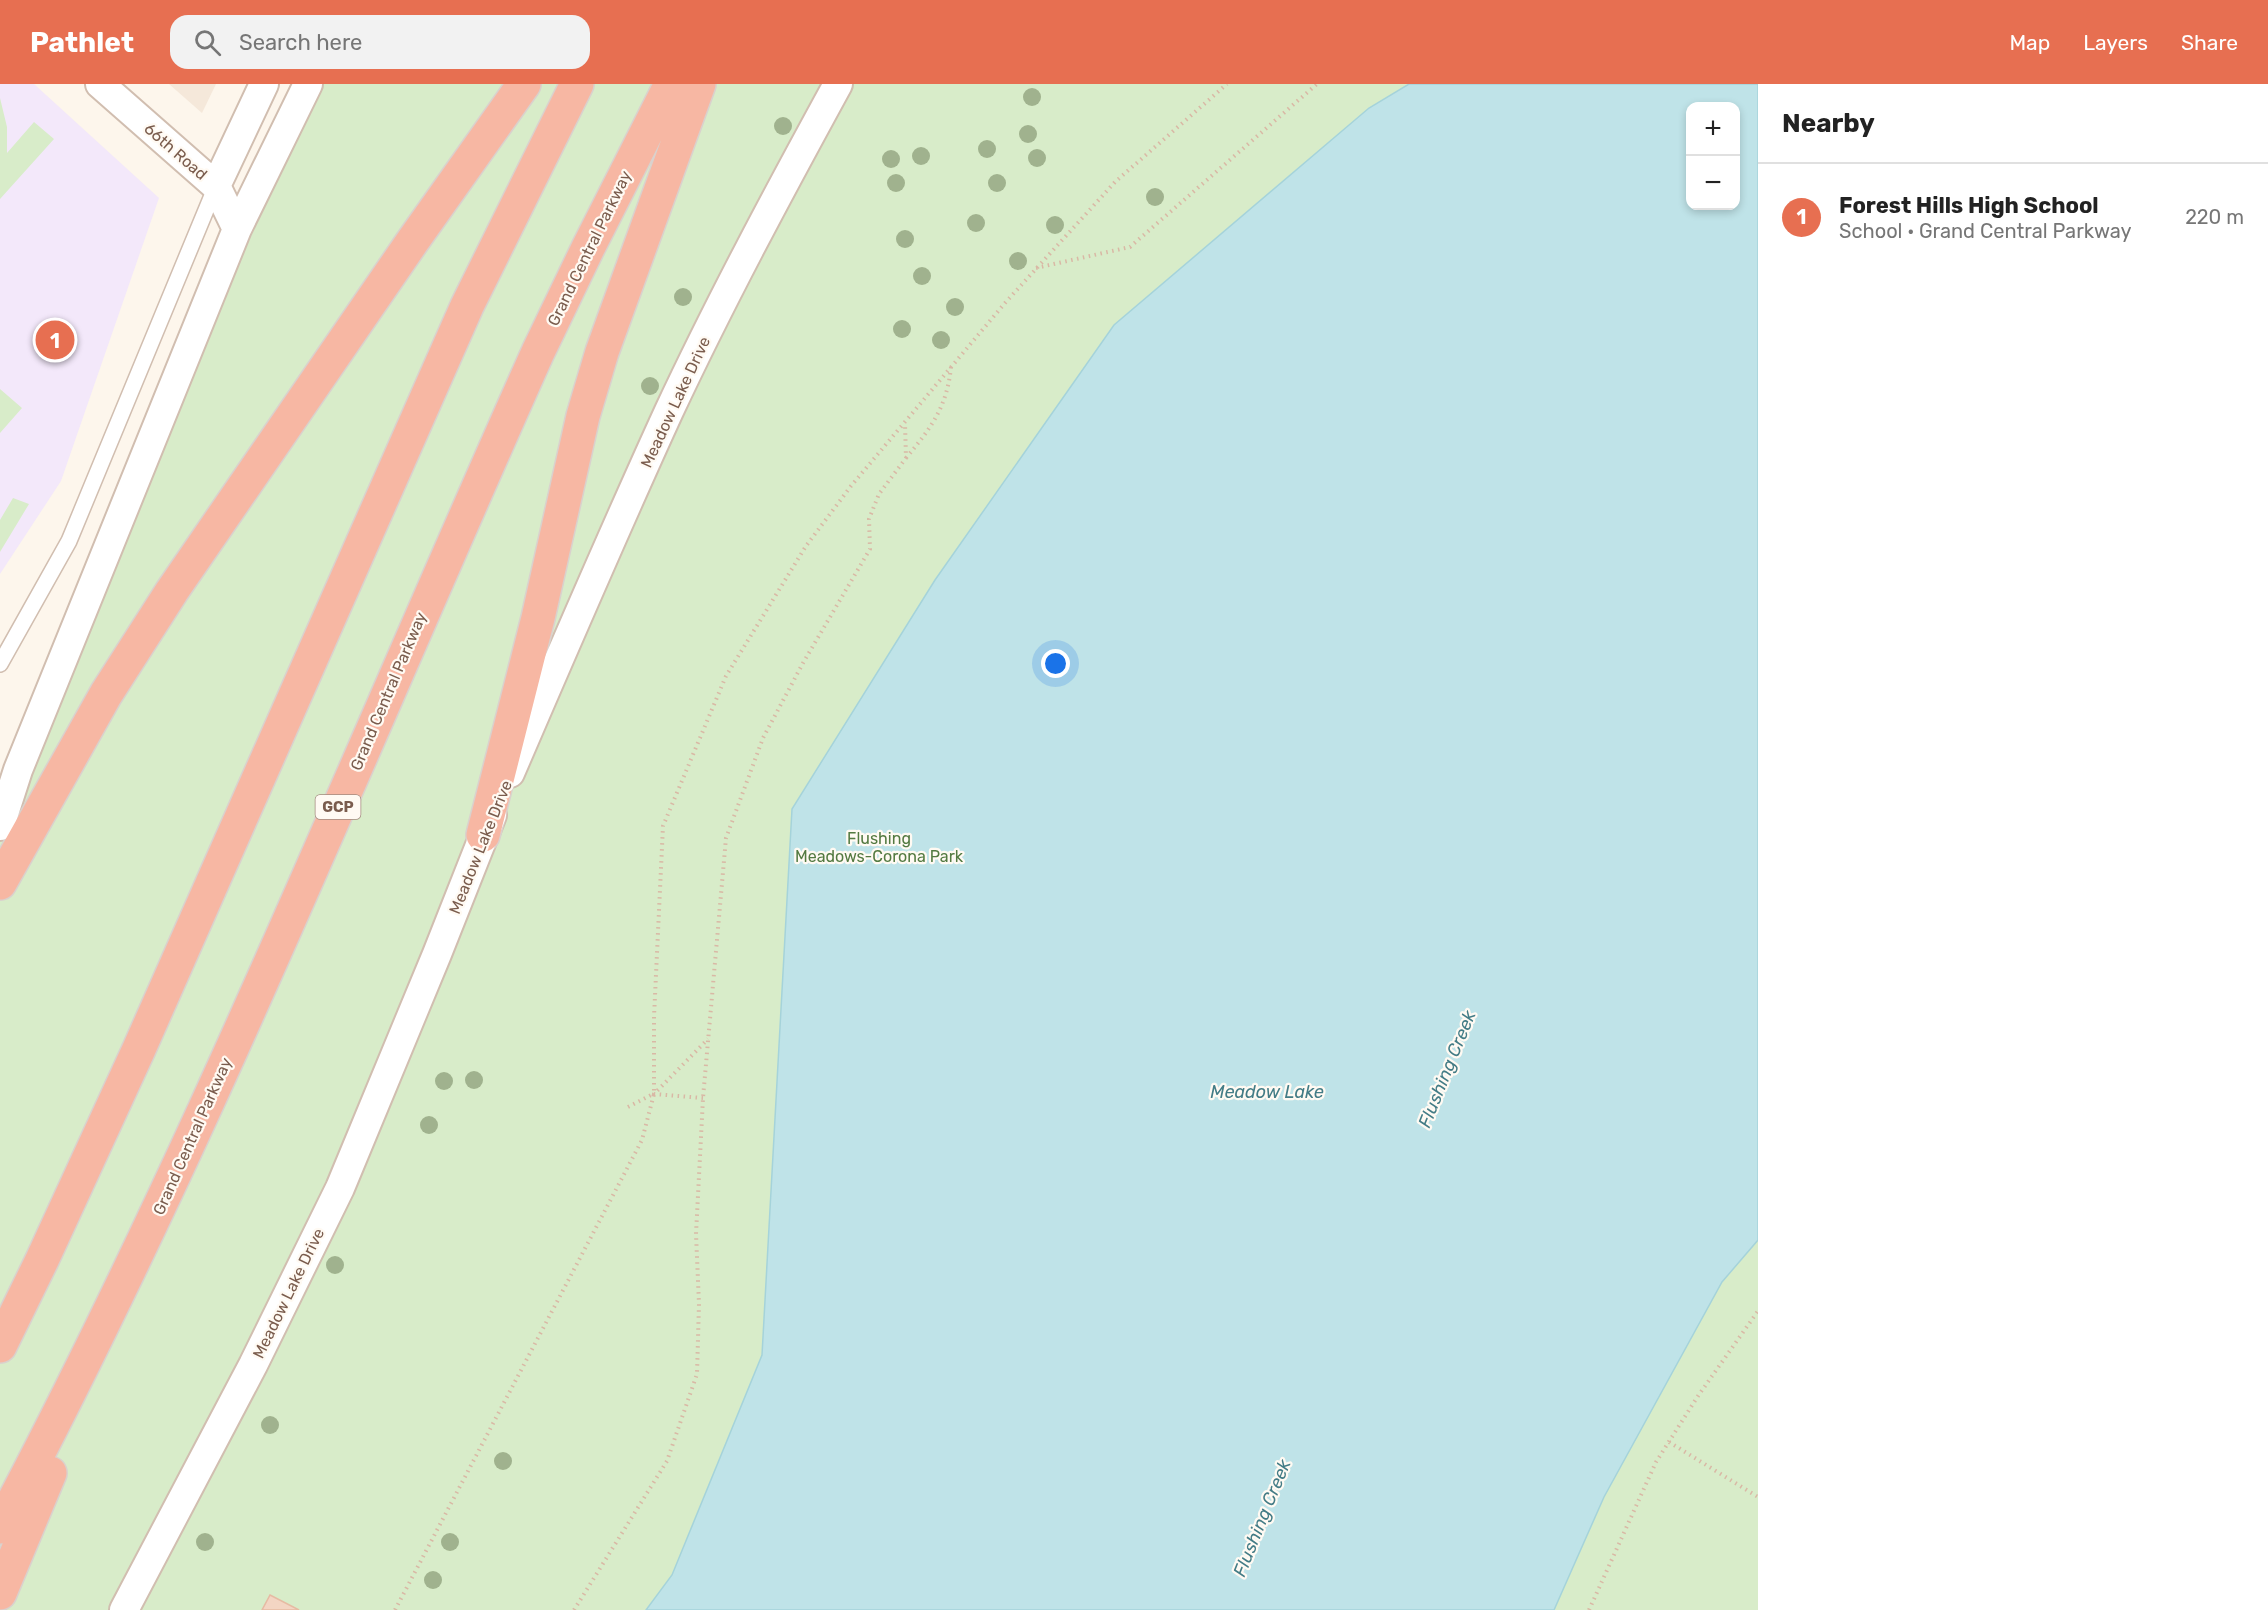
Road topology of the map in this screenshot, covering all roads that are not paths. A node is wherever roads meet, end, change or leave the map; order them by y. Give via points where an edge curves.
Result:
1 (100, 84) edge
2 (264, 84) edge
3 (308, 84) edge
4 (524, 84) edge
5 (577, 84) edge
6 (671, 84) edge
7 (699, 84) edge
8 (838, 84) edge
9 (216, 186) junction
10 (237, 229) junction
11 (0, 664) edge
12 (0, 826) edge
13 (483, 835) junction
14 (0, 883) edge
15 (163, 1201) junction
16 (0, 1346) edge
17 (0, 1527) edge
18 (0, 1593) edge
19 (124, 1610) edge

1 - 9 street, 66th Road
2 - 9 street
3 - 10 street
4 - 14 highway via 172,591 106,694
5 - 16 highway via 457,327 134,1060
6 - 15 highway, Grand Central Parkway / GCP via 538,352
7 - 13 highway via 602,352 583,416 538,618
8 - 13 street, Meadow Lake Drive via 754,239 670,410
9 - 10 street, 66th Road
9 - 11 lane via 69,541
10 - 12 street via 18,771
13 - 19 street, Meadow Lake Drive via 340,1188 253,1365
15 - 17 highway, Grand Central Parkway / GCP via 62,1410
15 - 18 highway

